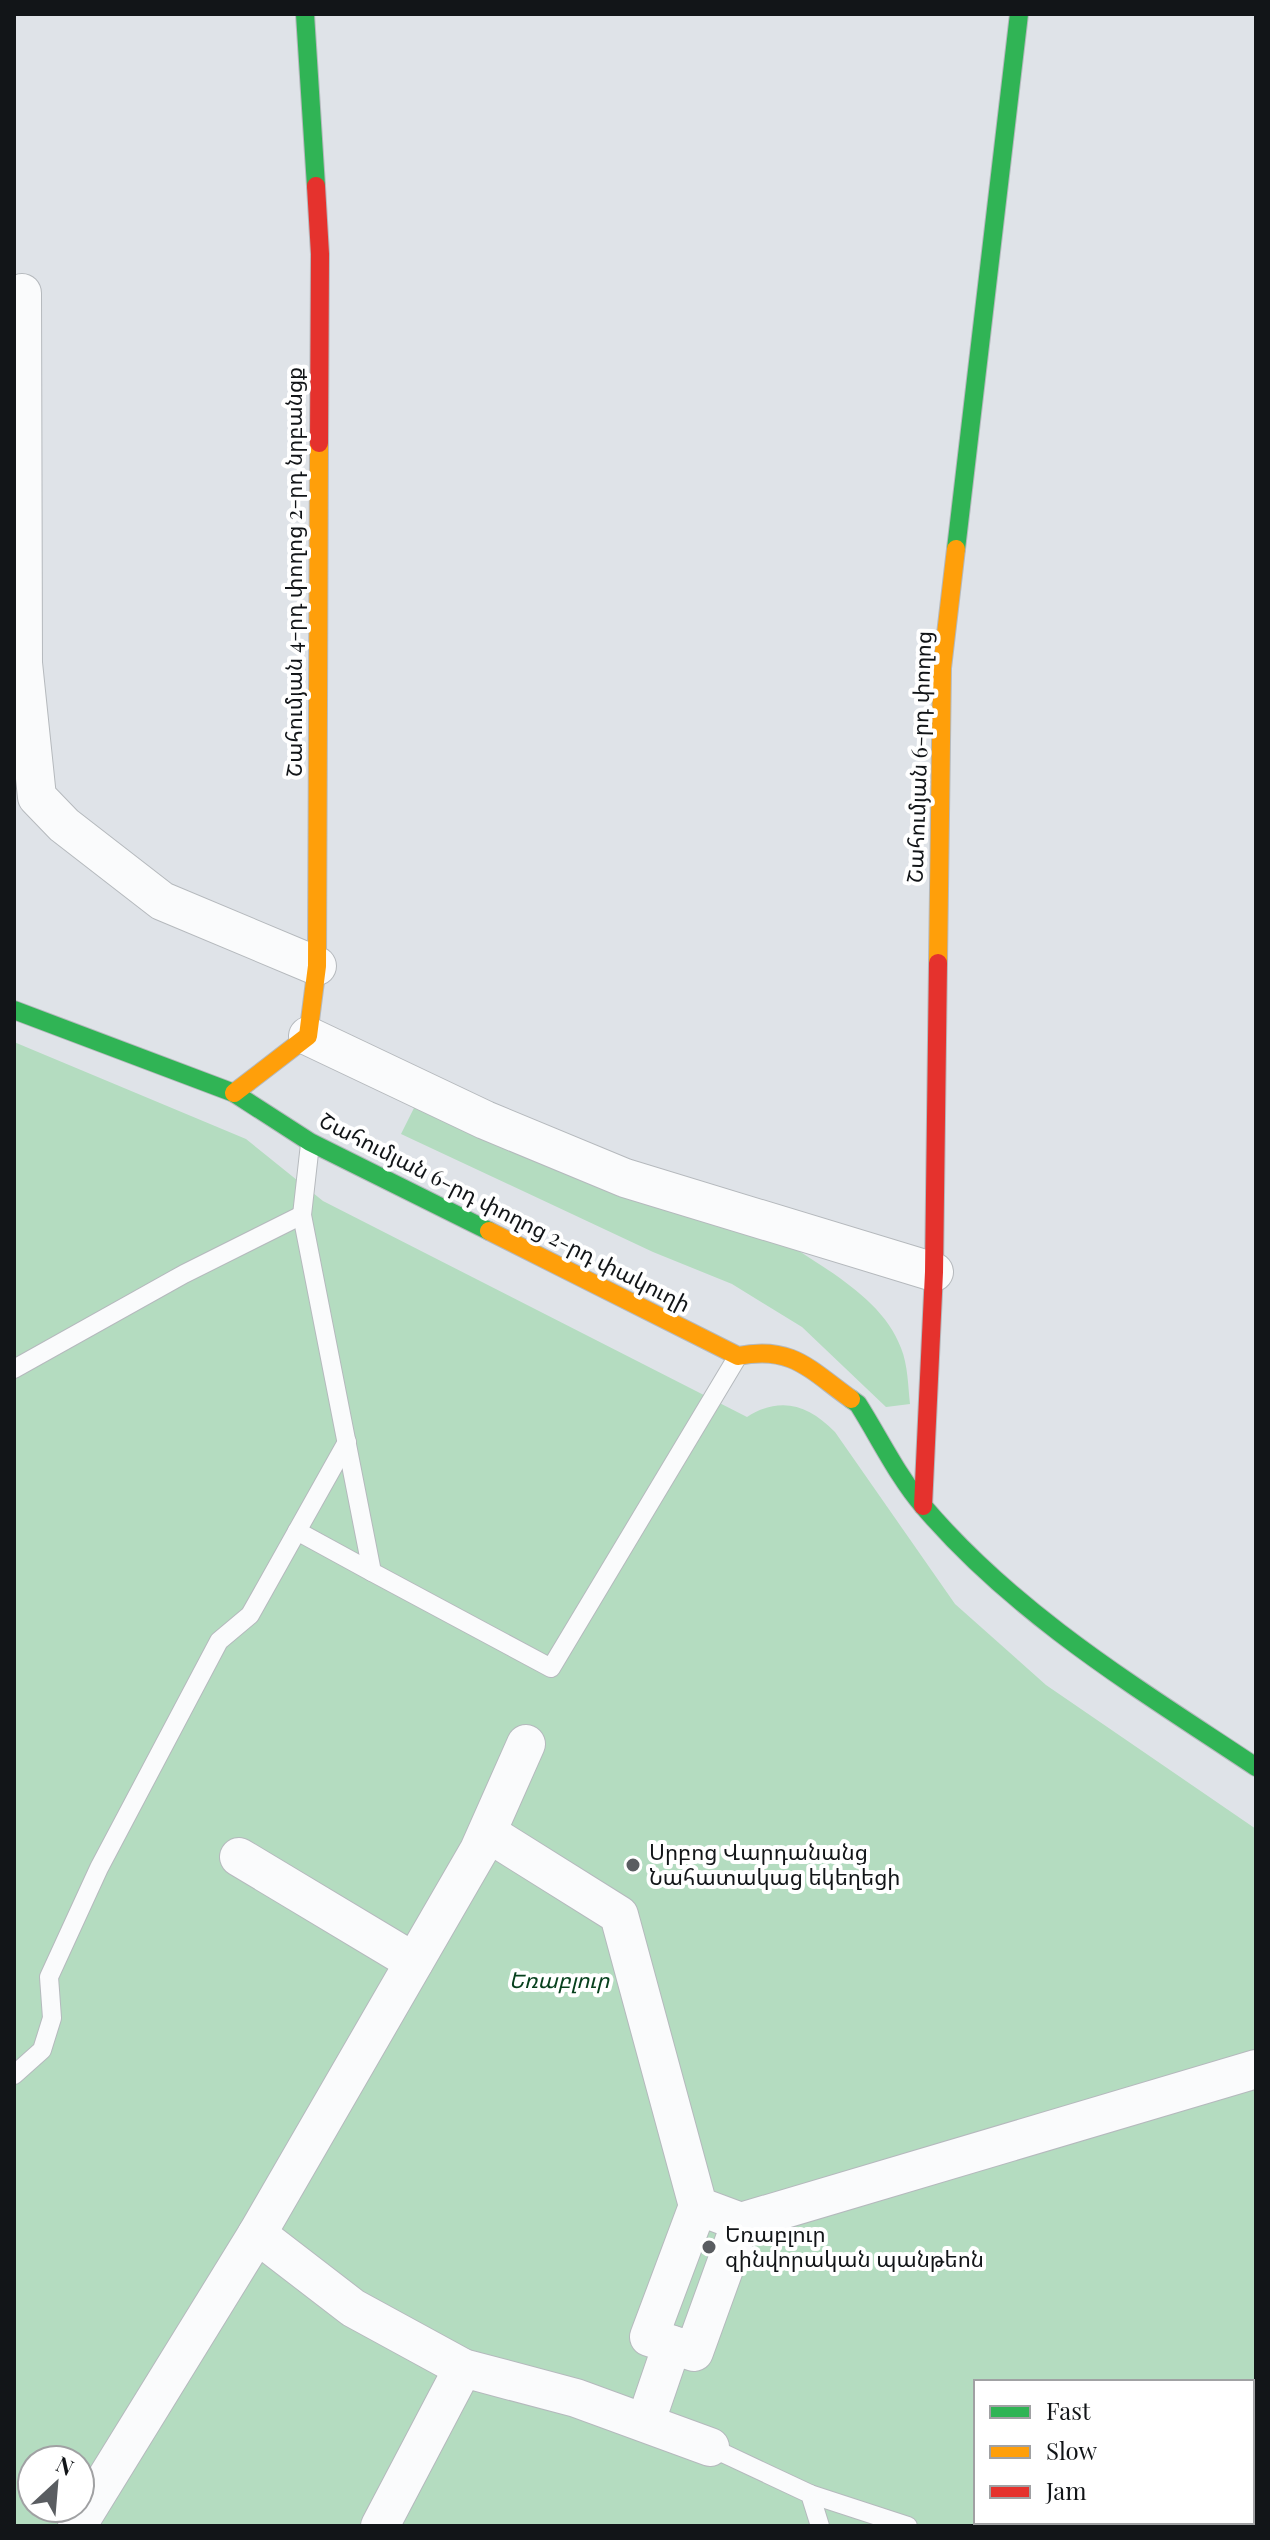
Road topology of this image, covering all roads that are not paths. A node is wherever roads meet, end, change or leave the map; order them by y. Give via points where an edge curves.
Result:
1 (305, 14) edge
2 (1019, 14) edge
3 (22, 293) dead end
4 (14, 808) edge
5 (64, 825) junction
6 (317, 966) junction
7 (14, 1010) edge
8 (308, 1036) junction
9 (234, 1093) junction
10 (310, 1142) junction
11 (302, 1215) junction
12 (934, 1272) junction
13 (738, 1356) junction
14 (14, 1369) edge
15 (347, 1442) junction
16 (923, 1506) junction
17 (297, 1531) junction
18 (372, 1572) junction
19 (526, 1744) dead end
20 (1256, 1767) edge
21 (488, 1833) junction
22 (239, 1857) dead end
23 (414, 1962) junction
24 (1256, 2069) edge
25 (14, 2075) edge
26 (698, 2206) junction
27 (741, 2222) junction
28 (257, 2234) junction
29 (672, 2345) junction
30 (463, 2368) junction
31 (646, 2421) junction
32 (710, 2447) joint
33 (810, 2494) junction
34 (96, 2512) edge
35 (380, 2526) edge
36 (820, 2526) edge
37 (908, 2526) edge

1 - 6 street, Շահումյան 4-րդ փողոց 2-րդ նրբանցք via 320,254
2 - 12 street, Շահումյան 6-րդ փողոց via 942,668
3 - 5 street via 23,663 37,797
4 - 5 street
5 - 6 street via 162,901
6 - 8 street, Շահումյան 4-րդ փողոց 2-րդ նրբանցք
7 - 9 street, Շահումյան 6-րդ փողոց 2-րդ փակուղի
8 - 9 street
8 - 12 street via 485,1120 625,1178
9 - 10 street, Շահումյան 6-րդ փողոց 2-րդ փակուղի
10 - 11 lane
10 - 13 street, Շահումյան 6-րդ փողոց 2-րդ փակուղի
11 - 14 lane
11 - 15 lane
12 - 16 street, Շահումյան 6-րդ փողոց
13 - 16 street via 786,1354 858,1404
13 - 18 lane via 551,1668
15 - 17 lane
15 - 18 lane
16 - 20 street via 1058,1634
17 - 18 lane
17 - 25 lane via 250,1615 219,1641 99,1868 49,1977 52,2018 42,2050
19 - 21 street
21 - 23 street
21 - 26 street via 619,1915
22 - 23 street
23 - 28 street
24 - 27 street
26 - 27 street
26 - 29 street via 649,2337
27 - 29 street via 694,2352
28 - 30 street via 353,2308
28 - 34 street
29 - 31 street
30 - 31 street
30 - 35 street
31 - 32 street
32 - 33 lane
33 - 36 lane
33 - 37 lane

